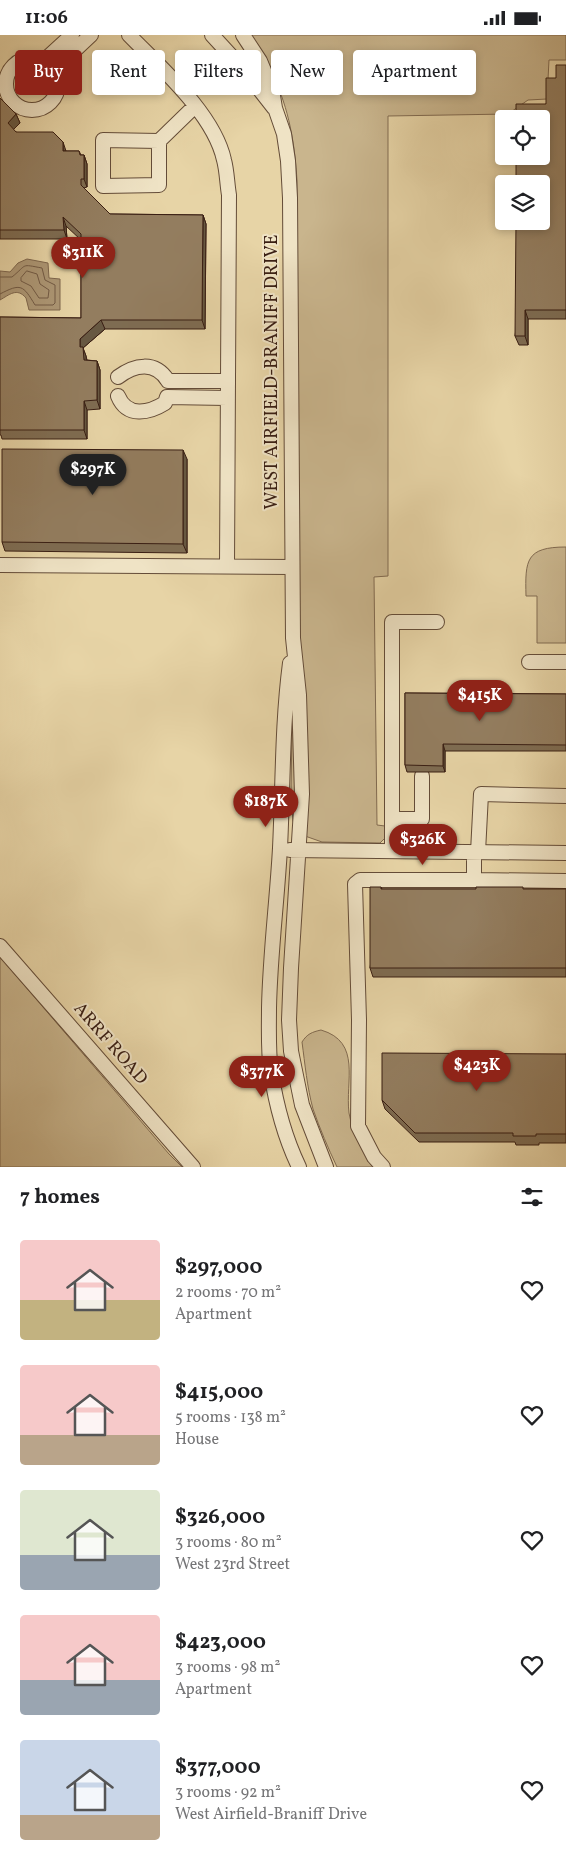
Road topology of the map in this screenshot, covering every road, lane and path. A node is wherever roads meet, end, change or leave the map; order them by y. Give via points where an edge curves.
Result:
1 (72, 35) edge
2 (91, 35) edge
3 (129, 35) edge
4 (212, 35) edge
5 (243, 35) edge
6 (56, 50) edge
7 (75, 50) edge
8 (15, 66) edge
9 (55, 95) edge
10 (195, 106) junction
11 (275, 108) junction
12 (159, 141) junction
13 (118, 377) dead end
14 (227, 381) junction
15 (118, 396) dead end
16 (227, 398) junction
17 (0, 565) edge
18 (227, 566) junction
19 (292, 567) junction
20 (437, 622) dead end
21 (293, 638) junction
22 (529, 662) dead end
23 (566, 662) edge
24 (422, 776) dead end
25 (566, 795) edge
26 (392, 819) junction
27 (280, 850) junction
28 (299, 850) junction
29 (392, 851) junction
30 (476, 852) junction
31 (566, 853) edge
32 (474, 880) junction
33 (566, 881) edge
34 (0, 945) edge
35 (193, 1167) edge
36 (298, 1167) edge
37 (326, 1167) edge
38 (383, 1167) edge

1 - 6 street
2 - 7 street
3 - 10 street
4 - 11 street
5 - 11 street via 260,61 272,90
8 - 9 street via 7,79 7,91 18,105 40,109
10 - 12 street
10 - 14 street via 210,124 224,159 229,195
11 - 19 street, WEST AIRFIELD-BRANIFF DRIVE via 284,134 290,198
12 - 12 street via 103,140 103,186 159,185
13 - 14 street via 130,368 147,366 163,374 168,381
14 - 16 street
15 - 16 street via 121,404 130,410 145,412 165,403 167,397
16 - 18 street
17 - 18 street
18 - 19 street
19 - 21 street, WEST AIRFIELD-BRANIFF DRIVE
20 - 26 street via 392,623
21 - 27 street, WEST AIRFIELD-BRANIFF DRIVE via 286,694
21 - 28 street, WEST AIRFIELD-BRANIFF DRIVE via 299,695 302,794
22 - 23 street
24 - 26 street via 422,819
25 - 30 street via 481,794
26 - 29 street
27 - 28 street
27 - 36 street, WEST AIRFIELD-BRANIFF DRIVE via 270,981 269,1047 276,1096
28 - 29 street
28 - 37 street, WEST AIRFIELD-BRANIFF DRIVE via 289,1002 292,1051 302,1105
29 - 30 street
30 - 31 street
30 - 32 street
32 - 33 street
32 - 38 street via 360,880 355,884 358,1126
34 - 35 street, ARRF ROAD

